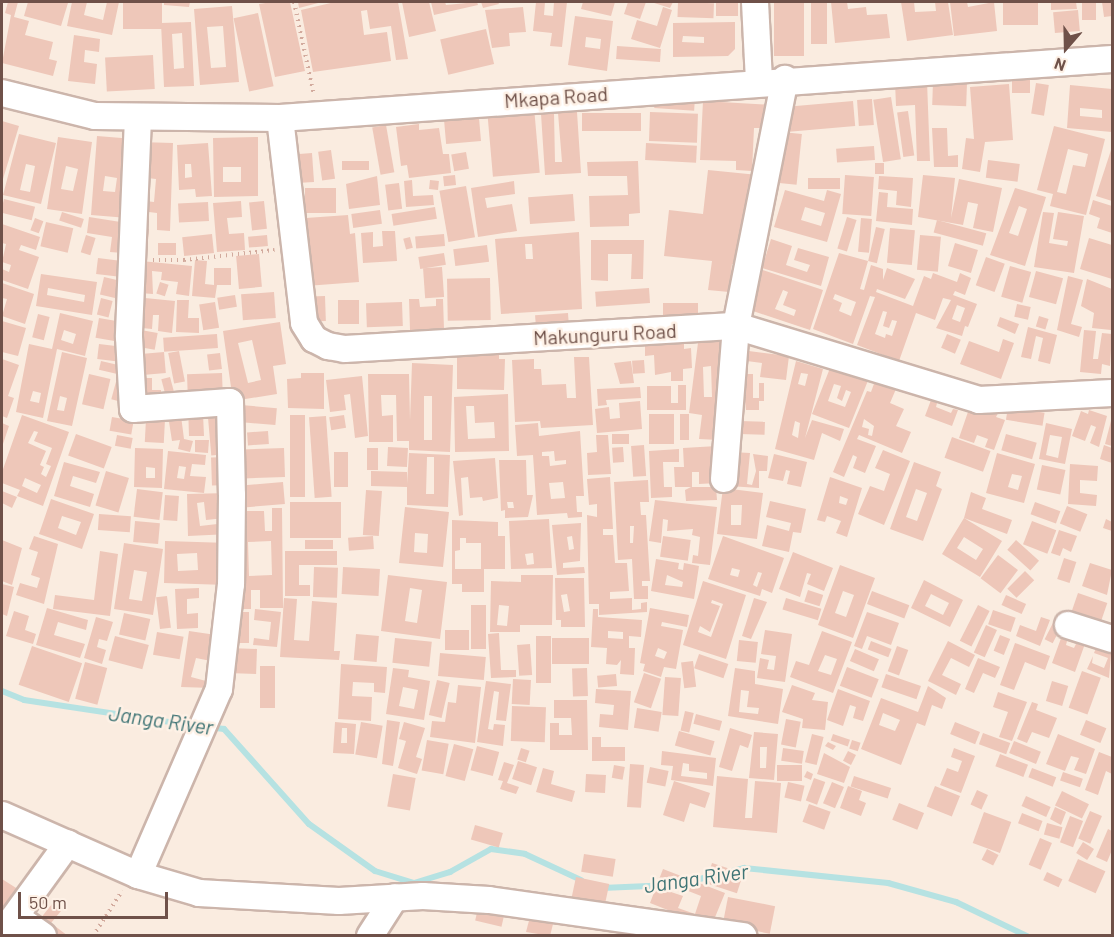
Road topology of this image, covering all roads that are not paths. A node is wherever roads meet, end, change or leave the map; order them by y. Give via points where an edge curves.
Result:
1 (754, 2) edge
2 (1113, 59) edge
3 (786, 79) junction
4 (759, 82) junction
5 (2, 93) edge
6 (138, 118) junction
7 (280, 118) junction
8 (736, 326) junction
9 (1113, 393) edge
10 (724, 479) dead end
11 (1068, 625) dead end
12 (1113, 639) edge
13 (2, 815) edge
14 (68, 843) junction
15 (136, 874) junction
16 (395, 897) junction
17 (9, 925) edge
18 (43, 936) edge
19 (370, 936) edge
20 (743, 936) edge

1 - 4 street
2 - 3 street, Mkapa Road
3 - 4 street, Mkapa Road
3 - 8 street
4 - 7 street, Mkapa Road
5 - 6 street, Mkapa Road via 71,112
6 - 7 street, Mkapa Road
6 - 15 street via 129,337 133,409 230,402 230,596 219,689
7 - 8 street, Makunguru Road via 304,323 314,339 345,349
8 - 9 street, Makunguru Road via 979,400
8 - 10 street
11 - 12 street
13 - 14 street
14 - 15 street
14 - 17 street
15 - 16 street via 174,888 222,897 339,901
16 - 19 street
16 - 20 street via 530,904
17 - 18 street

